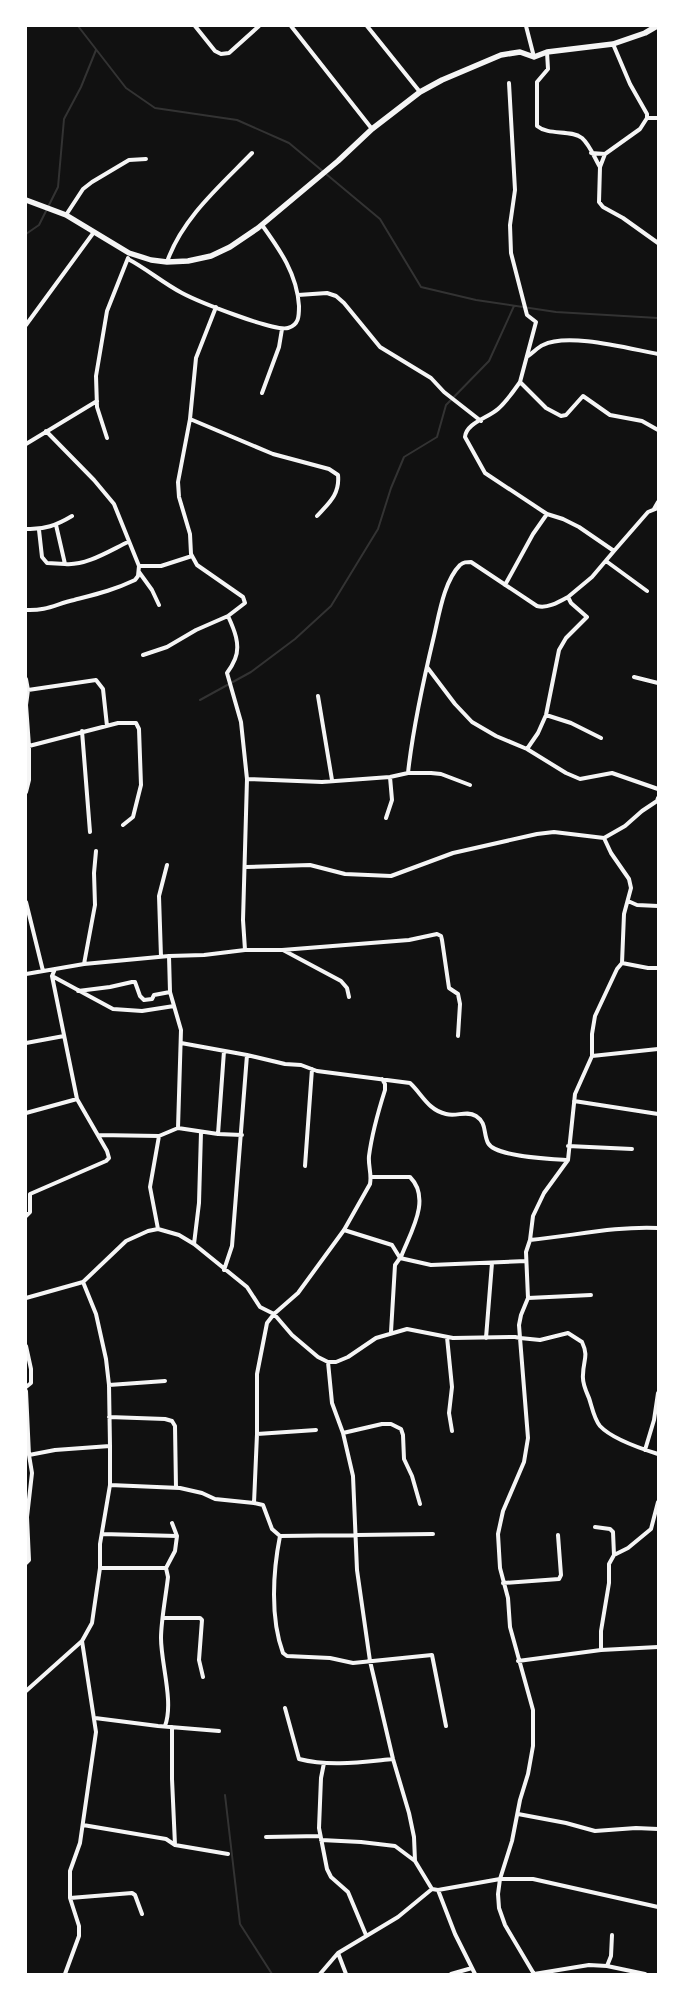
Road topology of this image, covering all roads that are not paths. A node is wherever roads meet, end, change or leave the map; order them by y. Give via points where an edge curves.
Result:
1 (195, 26) edge
2 (259, 26) edge
3 (291, 26) edge
4 (367, 26) edge
5 (526, 26) edge
6 (657, 26) edge
7 (613, 44) junction
8 (547, 52) junction
9 (534, 56) junction
10 (509, 83) dead end
11 (420, 92) junction
12 (647, 118) junction
13 (658, 118) edge
14 (372, 129) junction
15 (252, 153) dead end
16 (591, 153) junction
17 (605, 154) junction
18 (146, 159) dead end
19 (600, 167) junction
20 (26, 200) edge
21 (66, 215) junction
22 (262, 225) junction
23 (94, 232) junction
24 (658, 243) edge
25 (128, 256) junction
26 (167, 262) junction
27 (298, 296) junction
28 (216, 307) junction
29 (26, 325) edge
30 (282, 329) junction
31 (658, 354) edge
32 (528, 357) junction
33 (520, 382) junction
34 (262, 393) dead end
35 (97, 401) junction
36 (190, 420) junction
37 (480, 421) junction
38 (658, 430) edge
39 (46, 431) junction
40 (107, 438) dead end
41 (26, 444) edge
42 (658, 502) edge
43 (656, 508) edge
44 (547, 514) junction
45 (72, 516) dead end
46 (317, 516) dead end
47 (56, 525) junction
48 (26, 529) edge
49 (39, 530) junction
50 (128, 542) junction
51 (614, 551) junction
52 (192, 556) junction
53 (606, 561) junction
54 (65, 564) junction
55 (139, 566) junction
56 (139, 572) junction
57 (506, 585) junction
58 (647, 591) dead end
59 (568, 597) junction
60 (159, 605) dead end
61 (26, 610) edge
62 (228, 616) junction
63 (143, 655) dead end
64 (427, 667) junction
65 (634, 677) dead end
66 (26, 679) edge
67 (658, 683) edge
68 (28, 690) junction
69 (318, 696) dead end
70 (546, 715) junction
71 (107, 726) junction
72 (82, 732) junction
73 (601, 738) dead end
74 (28, 746) edge
75 (527, 749) junction
76 (408, 773) junction
77 (390, 777) junction
78 (247, 779) junction
79 (332, 780) junction
80 (470, 785) dead end
81 (658, 788) edge
82 (26, 792) edge
83 (658, 800) edge
84 (386, 818) dead end
85 (123, 825) dead end
86 (90, 832) dead end
87 (604, 838) junction
88 (96, 851) dead end
89 (167, 865) dead end
90 (246, 867) junction
91 (628, 901) junction
92 (26, 902) edge
93 (658, 906) edge
94 (245, 950) junction
95 (282, 950) junction
96 (169, 956) junction
97 (161, 957) junction
98 (622, 963) junction
99 (84, 964) junction
100 (658, 968) edge
101 (55, 969) junction
102 (43, 971) junction
103 (26, 974) edge
104 (52, 976) junction
105 (78, 991) junction
106 (170, 992) junction
107 (349, 997) dead end
108 (174, 1006) junction
109 (64, 1036) junction
110 (458, 1036) dead end
111 (26, 1043) edge
112 (181, 1043) junction
113 (658, 1049) edge
114 (224, 1051) junction
115 (247, 1055) junction
116 (592, 1056) junction
117 (312, 1069) junction
118 (382, 1079) junction
119 (77, 1099) junction
120 (574, 1101) junction
121 (26, 1113) edge
122 (658, 1114) edge
123 (178, 1128) junction
124 (201, 1132) junction
125 (218, 1134) junction
126 (98, 1135) junction
127 (159, 1136) junction
128 (242, 1136) junction
129 (568, 1146) junction
130 (632, 1148) dead end
131 (568, 1160) junction
132 (305, 1166) dead end
133 (371, 1177) junction
134 (26, 1216) edge
135 (658, 1228) edge
136 (158, 1229) junction
137 (344, 1230) junction
138 (530, 1240) junction
139 (194, 1244) junction
140 (400, 1257) junction
141 (526, 1261) junction
142 (492, 1263) junction
143 (224, 1270) junction
144 (84, 1282) junction
145 (591, 1295) dead end
146 (26, 1298) edge
147 (528, 1298) junction
148 (274, 1314) junction
149 (391, 1332) junction
150 (447, 1337) junction
151 (486, 1338) junction
152 (520, 1338) junction
153 (26, 1346) edge
154 (328, 1362) junction
155 (165, 1381) dead end
156 (109, 1385) junction
157 (26, 1387) edge
158 (26, 1391) edge
159 (658, 1392) edge
160 (110, 1417) junction
161 (316, 1430) dead end
162 (452, 1431) dead end
163 (343, 1433) junction
164 (257, 1434) junction
165 (110, 1446) junction
166 (645, 1450) junction
167 (658, 1454) edge
168 (29, 1455) junction
169 (110, 1485) junction
170 (176, 1488) junction
171 (658, 1502) edge
172 (254, 1503) junction
173 (420, 1504) dead end
174 (172, 1523) dead end
175 (595, 1527) dead end
176 (102, 1534) junction
177 (433, 1534) dead end
178 (558, 1535) dead end
179 (177, 1536) junction
180 (280, 1536) junction
181 (356, 1536) junction
182 (614, 1555) junction
183 (26, 1563) edge
184 (100, 1568) junction
185 (166, 1568) junction
186 (503, 1583) junction
187 (164, 1618) junction
188 (82, 1640) junction
189 (658, 1647) edge
190 (601, 1650) junction
191 (370, 1661) junction
192 (518, 1661) junction
193 (203, 1678) dead end
194 (26, 1691) edge
195 (285, 1708) dead end
196 (95, 1718) junction
197 (165, 1726) junction
198 (446, 1726) dead end
199 (172, 1727) junction
200 (219, 1731) dead end
201 (393, 1759) junction
202 (324, 1763) junction
203 (518, 1814) junction
204 (83, 1825) junction
205 (658, 1829) edge
206 (266, 1837) dead end
207 (320, 1838) junction
208 (175, 1845) junction
209 (228, 1854) dead end
210 (415, 1861) junction
211 (500, 1879) junction
212 (432, 1889) junction
213 (438, 1890) junction
214 (70, 1898) junction
215 (658, 1907) edge
216 (142, 1914) dead end
217 (366, 1935) junction
218 (612, 1935) dead end
219 (338, 1953) junction
220 (607, 1966) junction
221 (472, 1968) junction
222 (65, 1974) edge
223 (320, 1974) edge
224 (346, 1974) edge
225 (451, 1974) edge
226 (475, 1974) edge
227 (534, 1974) edge
228 (645, 1974) edge

1 - 2 street via 215,51 221,54 229,53
3 - 14 street
4 - 11 street
5 - 9 street
6 - 7 street
7 - 8 street
7 - 12 street
8 - 9 street
8 - 16 street via 548,69 536,82 537,126 582,138
9 - 11 street via 520,52 501,55
10 - 32 street via 515,190 510,225 511,254 527,315 536,322
11 - 14 street
12 - 13 street
12 - 17 street via 640,129
14 - 22 street
15 - 26 street via 200,208 172,248
16 - 17 street
16 - 19 street
17 - 19 street
18 - 21 street via 129,160 92,182 83,189
19 - 24 street via 599,202
20 - 21 street
21 - 23 street
22 - 26 street via 230,247 211,256
22 - 27 street via 290,268
23 - 25 street
23 - 29 street
25 - 26 street
25 - 28 street via 183,294
25 - 35 street via 107,311 96,376
27 - 30 street via 298,319 295,325
27 - 37 street via 327,293 336,296 380,347 431,378
28 - 30 street
28 - 36 street via 196,358
30 - 34 street via 279,347
31 - 32 street via 592,342 565,340 543,344
32 - 33 street
33 - 37 street via 497,410
33 - 38 street via 546,408 561,416 566,415 583,396 610,415 642,421
35 - 39 street
35 - 40 street
36 - 46 street via 273,454 338,475 337,492 333,500
36 - 52 street via 178,482 179,497 190,534
37 - 44 street via 465,432 465,437 485,473
39 - 41 street
39 - 50 street via 106,493 114,504
42 - 43 street
43 - 51 street via 648,512
44 - 51 street via 574,524
44 - 57 street via 532,534
45 - 47 street
47 - 49 street
47 - 54 street
48 - 49 street
49 - 54 street via 42,557 47,563
50 - 54 street via 89,560 74,565
50 - 55 street
51 - 53 street
52 - 55 street via 161,566
52 - 62 street via 197,565 243,597 244,605
53 - 58 street
53 - 59 street
55 - 56 street
56 - 60 street
56 - 61 street via 135,580 114,590 51,608
57 - 59 street via 542,607
57 - 64 street via 471,562 465,562 460,566 448,585
59 - 70 street via 587,617 566,638 559,650
62 - 63 street via 196,630 167,647
62 - 78 street via 236,634 236,659 227,673 241,722
64 - 75 street via 472,722
64 - 76 street via 412,735
65 - 67 street
66 - 68 street
68 - 71 street via 96,680 103,689
68 - 74 street
69 - 79 street
70 - 73 street via 571,723
70 - 75 street
71 - 72 street
71 - 85 street via 132,722 139,729 141,785 133,818
72 - 74 street
72 - 86 street
74 - 82 street via 29,780
75 - 81 street via 576,778 612,773
76 - 77 street
76 - 80 street via 441,774
77 - 79 street
77 - 84 street via 392,800
78 - 79 street via 306,782
78 - 90 street
83 - 87 street via 625,826
87 - 90 street via 554,832 537,834 453,853 391,876 344,874 310,865
87 - 91 street via 629,879 631,888
88 - 99 street via 95,905
89 - 97 street via 159,896
90 - 94 street via 243,920
91 - 93 street via 637,905
91 - 98 street via 624,914
92 - 102 street
94 - 95 street
94 - 96 street
95 - 107 street via 341,981 347,988
95 - 110 street via 409,940 439,935 442,940 449,988 458,994 460,1004
96 - 97 street
96 - 106 street
97 - 99 street
98 - 100 street
98 - 116 street via 596,1011
99 - 101 street
101 - 102 street
101 - 104 street
102 - 103 street
104 - 105 street
104 - 109 street
105 - 106 street via 135,982 144,1000
105 - 108 street via 113,1009 142,1011
106 - 108 street
108 - 112 street via 180,1022
109 - 111 street
109 - 119 street
112 - 114 street
112 - 123 street
113 - 116 street
114 - 115 street
114 - 125 street
115 - 117 street
115 - 128 street
116 - 120 street
117 - 118 street
117 - 132 street
118 - 131 street via 410,1083 426,1102 447,1115 466,1112 474,1115 482,1121 488,1144 495,1148 528,1157
118 - 133 street via 385,1090 374,1122 370,1146
119 - 121 street
119 - 126 street
120 - 122 street
120 - 129 street
123 - 124 street
123 - 127 street
124 - 125 street
124 - 139 street via 199,1202
125 - 128 street
126 - 127 street
126 - 134 street via 109,1158 30,1194 30,1212
127 - 136 street via 150,1187
128 - 143 street via 232,1246
129 - 130 street
129 - 131 street
131 - 138 street via 536,1205
133 - 137 street via 370,1184
133 - 140 street via 410,1177 415,1181 420,1194 415,1228 409,1235
135 - 138 street via 609,1228
136 - 139 street via 179,1235
136 - 144 street via 126,1241
137 - 140 street via 392,1245
137 - 148 street via 298,1293
138 - 141 street
139 - 143 street
140 - 142 street via 431,1265
140 - 149 street via 396,1265
141 - 142 street
141 - 147 street
142 - 151 street
143 - 148 street via 247,1287 260,1307
144 - 146 street
144 - 156 street via 101,1331
145 - 147 street
147 - 152 street via 521,1315
148 - 154 street via 292,1336
148 - 164 street via 265,1329 258,1363
149 - 150 street via 407,1329
149 - 154 street via 376,1338 348,1357
150 - 151 street
150 - 162 street via 452,1387 449,1413
151 - 152 street
152 - 166 street via 540,1340 568,1333 582,1342 586,1357 582,1374 583,1383 595,1418 608,1433
152 - 186 street via 528,1438 524,1462 499,1523
153 - 157 street via 31,1383
154 - 163 street via 332,1403
155 - 156 street
156 - 160 street
158 - 168 street
159 - 166 street via 654,1420
160 - 165 street
160 - 170 street via 172,1421 175,1426
161 - 164 street
163 - 173 street via 382,1424 391,1424 400,1429 403,1435 404,1459
163 - 181 street via 353,1476
164 - 172 street
165 - 168 street via 55,1450
165 - 169 street
166 - 167 street
168 - 183 street via 32,1473 27,1517 29,1560
169 - 170 street
169 - 176 street
170 - 172 street via 202,1493 215,1499
171 - 182 street via 651,1530 628,1548
172 - 180 street via 263,1505 272,1529
174 - 179 street
175 - 182 street via 610,1529 613,1532
176 - 179 street
176 - 184 street
177 - 181 street
178 - 186 street via 561,1575 559,1579
179 - 185 street via 175,1550
180 - 181 street
180 - 191 street via 276,1557 274,1602 283,1653 287,1656 330,1658 353,1663
181 - 191 street
182 - 190 street via 609,1564
184 - 185 street
184 - 188 street via 92,1623
185 - 187 street via 168,1577
186 - 192 street via 509,1602 510,1627
187 - 193 street via 202,1620 199,1660
187 - 197 street via 161,1637 168,1720
188 - 194 street
188 - 196 street
189 - 190 street
190 - 192 street
191 - 198 street via 432,1655
191 - 201 street
192 - 203 street via 533,1710 533,1746
195 - 202 street via 299,1759
196 - 197 street
196 - 204 street via 96,1744
197 - 199 street
199 - 200 street
199 - 208 street
201 - 202 street via 350,1764
201 - 210 street via 414,1837
202 - 207 street via 321,1778
203 - 205 street via 595,1831
203 - 211 street
204 - 208 street via 166,1838
204 - 214 street via 80,1843 70,1871
206 - 207 street
207 - 210 street via 394,1846
207 - 217 street via 328,1873 348,1892
208 - 209 street
210 - 212 street
211 - 213 street
211 - 215 street via 534,1879
211 - 227 street via 499,1908 505,1925
212 - 213 street
212 - 217 street via 398,1917
213 - 221 street
214 - 216 street via 132,1893
214 - 222 street via 79,1926 79,1936
217 - 219 street
218 - 220 street via 611,1956
219 - 223 street
219 - 224 street
220 - 227 street
220 - 228 street
221 - 225 street
221 - 226 street

